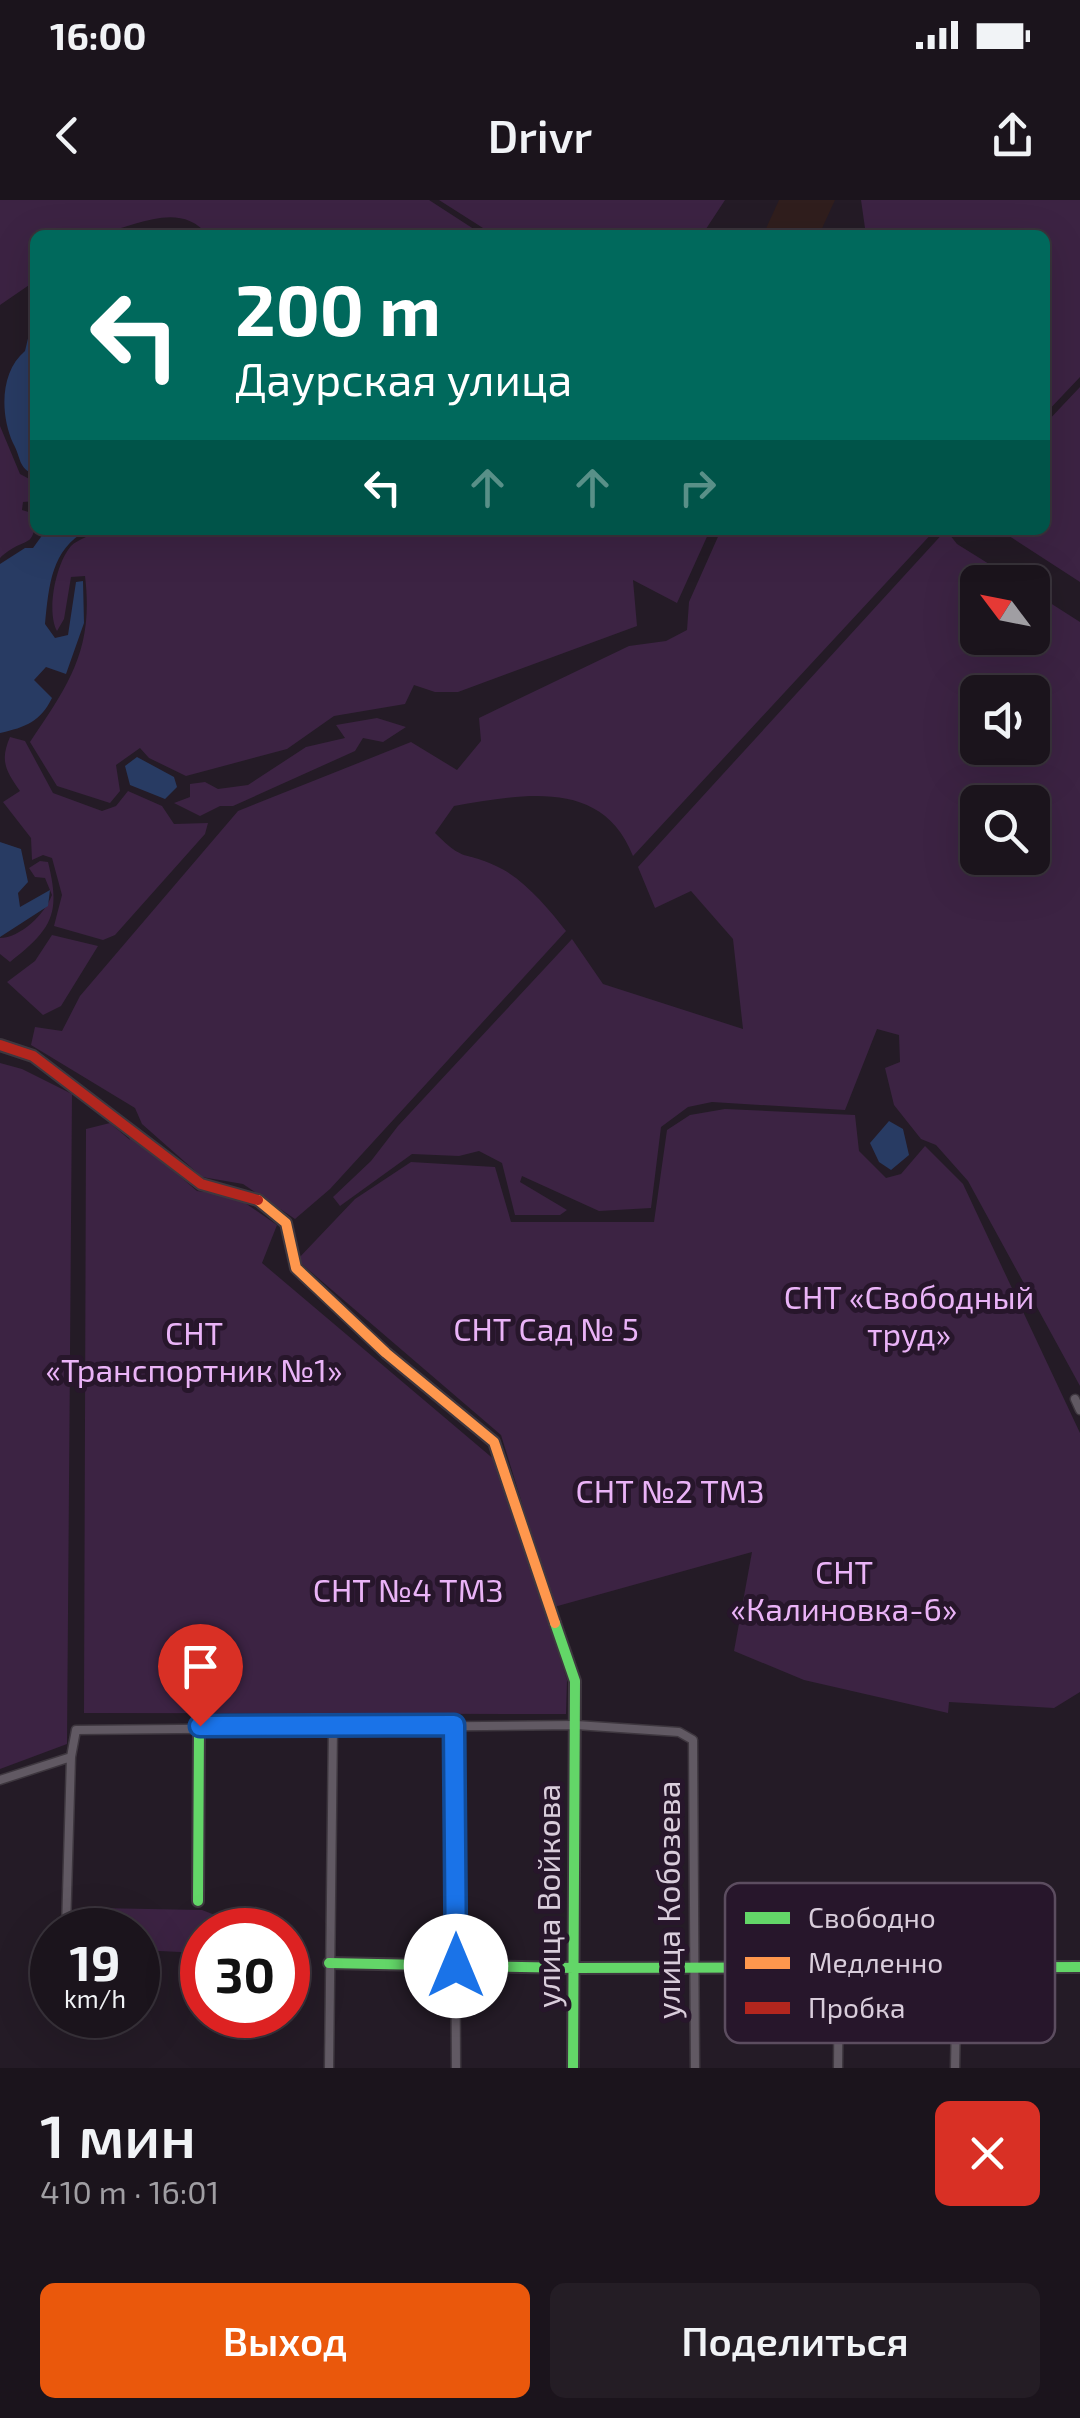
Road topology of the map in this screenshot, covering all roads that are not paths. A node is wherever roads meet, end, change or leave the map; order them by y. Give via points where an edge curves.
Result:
1 (0, 1045) edge
2 (1074, 1399) dead end
3 (1080, 1410) edge
4 (454, 1725) junction
5 (576, 1725) junction
6 (200, 1726) junction
7 (332, 1726) junction
8 (71, 1757) junction
9 (0, 1780) edge
10 (198, 1901) dead end
11 (67, 1908) edge
12 (329, 1964) junction
13 (696, 1965) junction
14 (725, 1965) edge
15 (456, 1966) junction
16 (1055, 1967) edge
17 (1080, 1967) edge
18 (574, 1968) junction
19 (838, 2043) edge
20 (955, 2043) edge
21 (329, 2068) edge
22 (456, 2068) edge
23 (573, 2068) edge
24 (695, 2068) edge
25 (838, 2068) edge
26 (955, 2068) edge

1 - 5 street, улица Войкова via 33,1056 201,1184 253,1196 286,1223 296,1268 494,1442 574,1681
2 - 3 street
4 - 5 street
4 - 7 street
4 - 15 street
5 - 13 street, улица Кобозева via 693,1740
5 - 18 street, улица Войкова
6 - 7 street
6 - 8 street via 76,1730
6 - 10 street
7 - 12 street
8 - 9 street
8 - 11 street
12 - 15 street
12 - 21 street
13 - 14 street
13 - 18 street
13 - 24 street, улица Кобозева
15 - 18 street
15 - 22 street
16 - 17 street
18 - 23 street, улица Войкова
19 - 25 street
20 - 26 street

